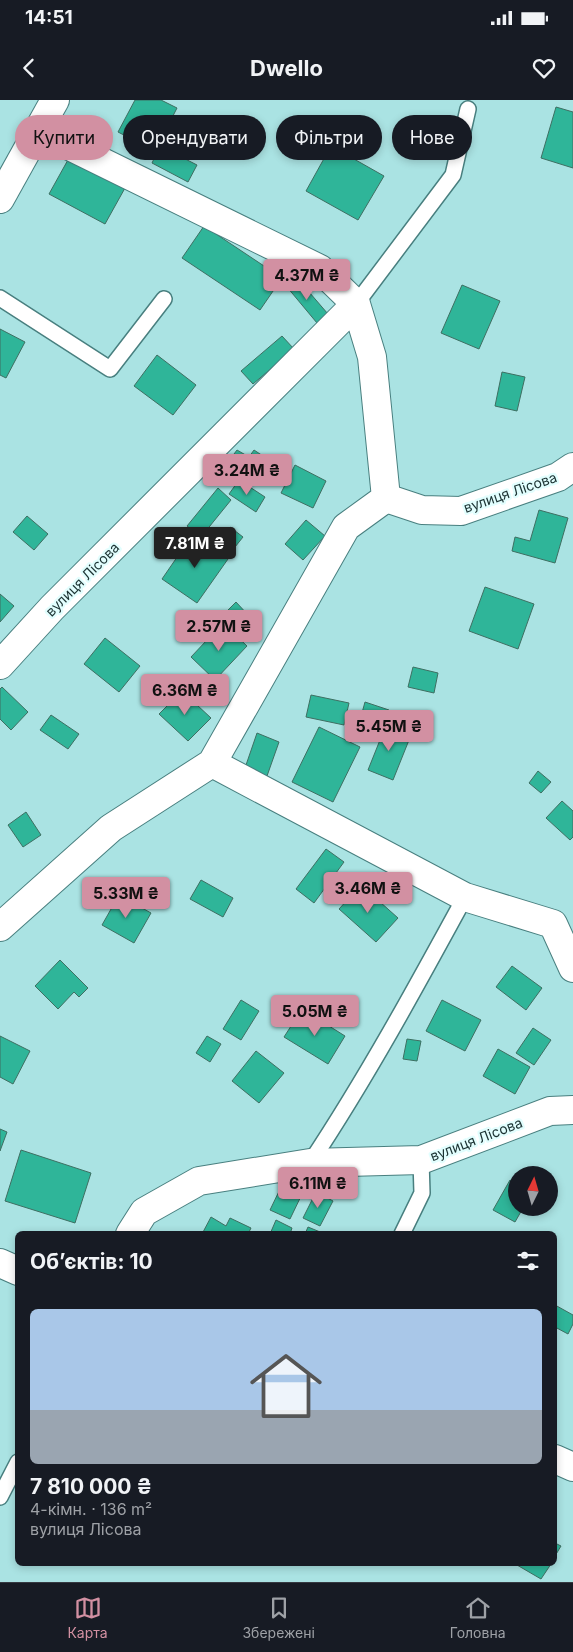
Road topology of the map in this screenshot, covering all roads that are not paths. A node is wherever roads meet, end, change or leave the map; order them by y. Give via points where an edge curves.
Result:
1 (55, 100) edge
2 (468, 109) dead end
3 (47, 115) edge
4 (22, 160) edge
5 (98, 160) edge
6 (0, 199) edge
7 (0, 298) edge
8 (164, 299) dead end
9 (356, 304) junction
10 (573, 467) edge
11 (386, 498) junction
12 (0, 665) edge
13 (212, 763) junction
14 (465, 897) junction
15 (0, 927) edge
16 (573, 968) edge
17 (573, 1110) edge
18 (421, 1160) junction
19 (310, 1163) junction
20 (132, 1231) edge
21 (403, 1231) edge
22 (0, 1263) edge
23 (15, 1270) edge
24 (557, 1460) edge
25 (10, 1466) edge
26 (573, 1466) edge
27 (0, 1497) edge

1 - 3 street
2 - 9 lane via 453,175
4 - 6 street
5 - 9 street via 320,269
7 - 8 lane via 110,369
9 - 11 street via 372,357
9 - 12 street, вулиця Лісова
10 - 11 street, вулиця Лісова via 558,477 461,511 422,510
11 - 13 street via 346,527
13 - 14 street
13 - 15 street via 111,828
14 - 16 street via 552,924
14 - 19 lane via 349,1104
17 - 18 street, вулиця Лісова via 550,1111
18 - 19 street, вулиця Лісова
18 - 21 lane via 422,1192
19 - 20 street, вулиця Лісова via 199,1181 144,1212
22 - 23 street
24 - 26 street
25 - 27 lane

